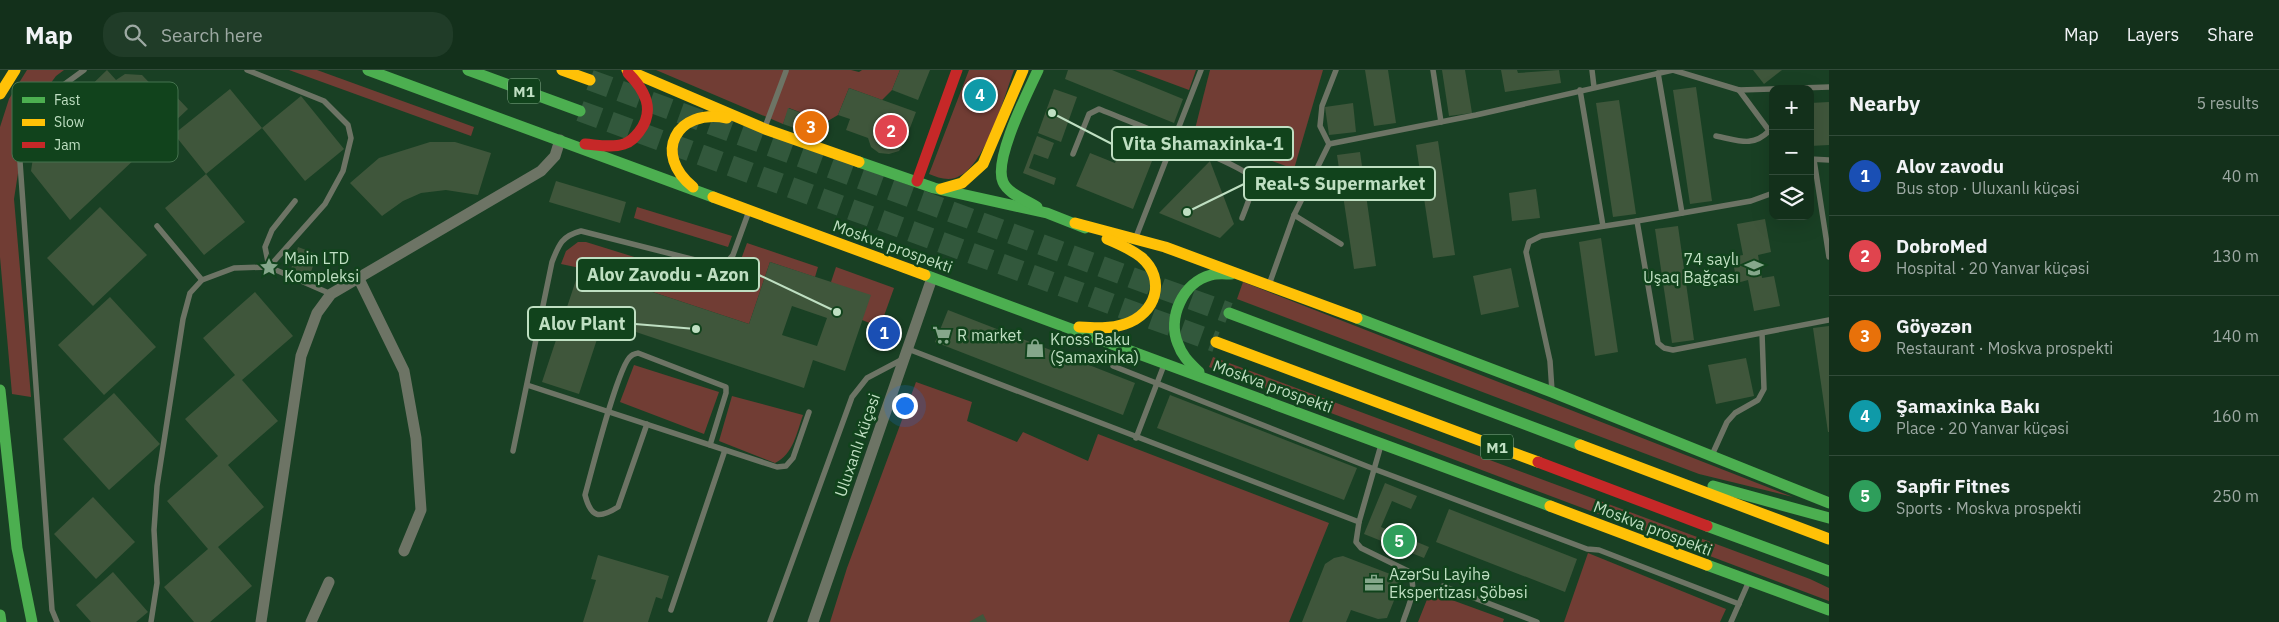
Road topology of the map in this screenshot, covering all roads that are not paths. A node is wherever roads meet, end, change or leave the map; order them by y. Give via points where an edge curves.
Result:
1 (15, 70) edge
2 (84, 70) edge
3 (247, 70) edge
4 (368, 70) edge
5 (468, 70) edge
6 (562, 70) edge
7 (626, 70) edge
8 (957, 70) edge
9 (1023, 70) edge
10 (1038, 70) edge
11 (1201, 70) edge
12 (1336, 70) edge
13 (1434, 70) edge
14 (1592, 70) edge
15 (1673, 70) edge
16 (786, 71) dead end
17 (1658, 74) junction
18 (590, 80) tunnel mouth
19 (68, 82) edge
20 (1594, 87) junction
21 (1829, 87) edge
22 (1580, 90) junction
23 (1739, 90) junction
24 (0, 94) edge
25 (580, 111) tunnel mouth
26 (746, 122) junction
27 (1441, 122) junction
28 (765, 129) junction
29 (1769, 130) edge
30 (1769, 134) edge
31 (1716, 136) dead end
32 (560, 140) junction
33 (1175, 141) junction
34 (1329, 144) junction
35 (1073, 154) dead end
36 (1814, 160) edge
37 (1829, 160) edge
38 (20, 162) edge
39 (1814, 168) edge
40 (1817, 179) junction
41 (1814, 180) edge
42 (917, 182) junction
43 (939, 189) junction
44 (705, 195) junction
45 (1769, 195) edge
46 (294, 202) dead end
47 (749, 211) junction
48 (1048, 213) junction
49 (1682, 213) junction
50 (1294, 215) junction
51 (1242, 218) dead end
52 (1637, 221) junction
53 (1075, 223) junction
54 (158, 226) dead end
55 (1603, 226) junction
56 (1135, 239) junction
57 (1341, 244) dead end
58 (1829, 257) edge
59 (269, 267) junction
60 (1248, 276) junction
61 (358, 277) junction
62 (932, 278) junction
63 (202, 280) junction
64 (1269, 284) junction
65 (331, 294) junction
66 (1229, 313) tunnel mouth
67 (1829, 320) edge
68 (1063, 326) junction
69 (1762, 333) junction
70 (1216, 342) tunnel mouth
71 (906, 353) junction
72 (1165, 363) junction
73 (1113, 366) dead end
74 (1158, 382) junction
75 (1215, 382) junction
76 (527, 385) junction
77 (0, 390) edge
78 (1552, 392) junction
79 (608, 412) junction
80 (809, 412) dead end
81 (646, 424) junction
82 (1136, 438) junction
83 (1382, 442) junction
84 (710, 446) junction
85 (725, 450) junction
86 (513, 451) dead end
87 (1712, 457) junction
88 (1617, 459) junction
89 (1374, 469) junction
90 (1829, 504) edge
91 (1829, 518) edge
92 (1359, 522) junction
93 (1829, 539) edge
94 (404, 551) dead end
95 (1779, 552) junction
96 (1829, 571) edge
97 (1829, 578) edge
98 (1749, 581) junction
99 (329, 582) dead end
100 (1443, 586) dead end
101 (1739, 604) junction
102 (671, 610) dead end
103 (1829, 610) edge
104 (0, 615) edge
105 (1519, 619) edge
106 (1, 622) edge
107 (32, 622) edge
108 (57, 622) edge
109 (151, 622) edge
110 (261, 622) edge
111 (312, 622) edge
112 (770, 622) edge
113 (813, 622) edge
114 (1403, 622) edge
115 (1537, 622) edge
116 (1731, 622) edge

1 - 24 main road
2 - 19 lane
3 - 59 lane via 324,101 348,125 351,138 343,171 325,204
4 - 32 main road
5 - 25 main road, M1
6 - 18 main road, M1
7 - 26 main road
7 - 32 main road via 641,86 649,105 639,133 627,143 615,146
8 - 42 main road
9 - 43 main road via 983,164 962,183
10 - 48 main road via 1004,153 1001,176 1007,187
11 - 33 lane
12 - 34 lane via 1322,106 1320,126
13 - 27 lane
14 - 20 lane
15 - 17 lane
15 - 23 lane
16 - 28 lane
17 - 20 lane
17 - 49 lane
20 - 22 lane
21 - 23 lane
22 - 27 lane
22 - 55 lane
23 - 29 lane
26 - 28 main road
26 - 44 main road via 706,116 688,123 679,132 672,163 684,182
27 - 34 lane
28 - 42 main road
30 - 31 lane via 1752,143
32 - 44 main road
32 - 61 street via 550,164 541,171
33 - 35 lane via 1099,109 1089,114
33 - 51 lane via 1217,158 1252,178
33 - 56 lane
34 - 50 lane
36 - 37 lane
38 - 108 lane via 52,610
39 - 40 lane
40 - 41 lane
40 - 58 lane
42 - 43 main road
43 - 48 main road
44 - 47 main road, Moskva prospekti
45 - 49 lane via 1751,202
46 - 59 lane via 268,239 265,247
47 - 62 main road, Moskva prospekti
47 - 76 lane via 733,255 723,267 581,231 568,234 558,246 552,262
48 - 53 main road
49 - 52 lane
50 - 57 lane
50 - 64 lane
52 - 55 lane
52 - 69 lane via 1658,343 1673,350
53 - 56 main road
53 - 68 main road via 1145,260 1152,268 1156,290 1151,306 1133,322 1109,328
54 - 63 lane
55 - 78 lane via 1541,236 1527,246 1550,360
56 - 60 main road
59 - 63 lane via 234,268
59 - 65 lane
60 - 64 main road
60 - 75 main road via 1213,274 1199,280 1178,304 1173,320 1178,348 1192,367
61 - 65 street
61 - 94 street via 404,371 414,428 421,510
62 - 68 main road, Moskva prospekti
62 - 71 street, Uluxanlı küçəsi
63 - 109 lane via 190,293 183,319 157,486 154,530 157,583
64 - 78 main road
65 - 110 street via 317,312 301,356
66 - 88 main road, M1
67 - 69 lane
68 - 72 main road, Moskva prospekti
69 - 87 lane via 1764,388 1758,400 1734,413 1727,422
70 - 95 main road, Moskva prospekti / M1
71 - 82 lane
71 - 112 lane via 866,378 852,397
71 - 113 street, Uluxanlı küçəsi
72 - 74 lane
72 - 75 main road, Moskva prospekti
73 - 74 lane
74 - 82 lane
74 - 89 lane
75 - 83 main road, Moskva prospekti
76 - 79 lane
76 - 86 lane
77 - 107 main road via 17,548
78 - 87 main road
79 - 81 lane
79 - 81 lane via 586,495 588,509 596,515 606,515 618,507
79 - 84 lane via 624,365 630,356 638,353 726,387
80 - 85 lane via 793,458 786,466 777,467
81 - 84 lane
82 - 92 lane
83 - 89 lane
83 - 98 main road, Moskva prospekti
84 - 85 lane
85 - 102 lane
87 - 90 main road
88 - 91 main road
88 - 93 main road, M1
89 - 92 lane
89 - 101 lane
92 - 114 lane via 1356,542 1361,548 1410,572 1414,593
95 - 96 main road, Moskva prospekti / M1
95 - 97 main road
98 - 101 lane
98 - 103 main road, Moskva prospekti
99 - 111 street
100 - 105 lane
101 - 116 lane
104 - 106 main road
105 - 115 lane

